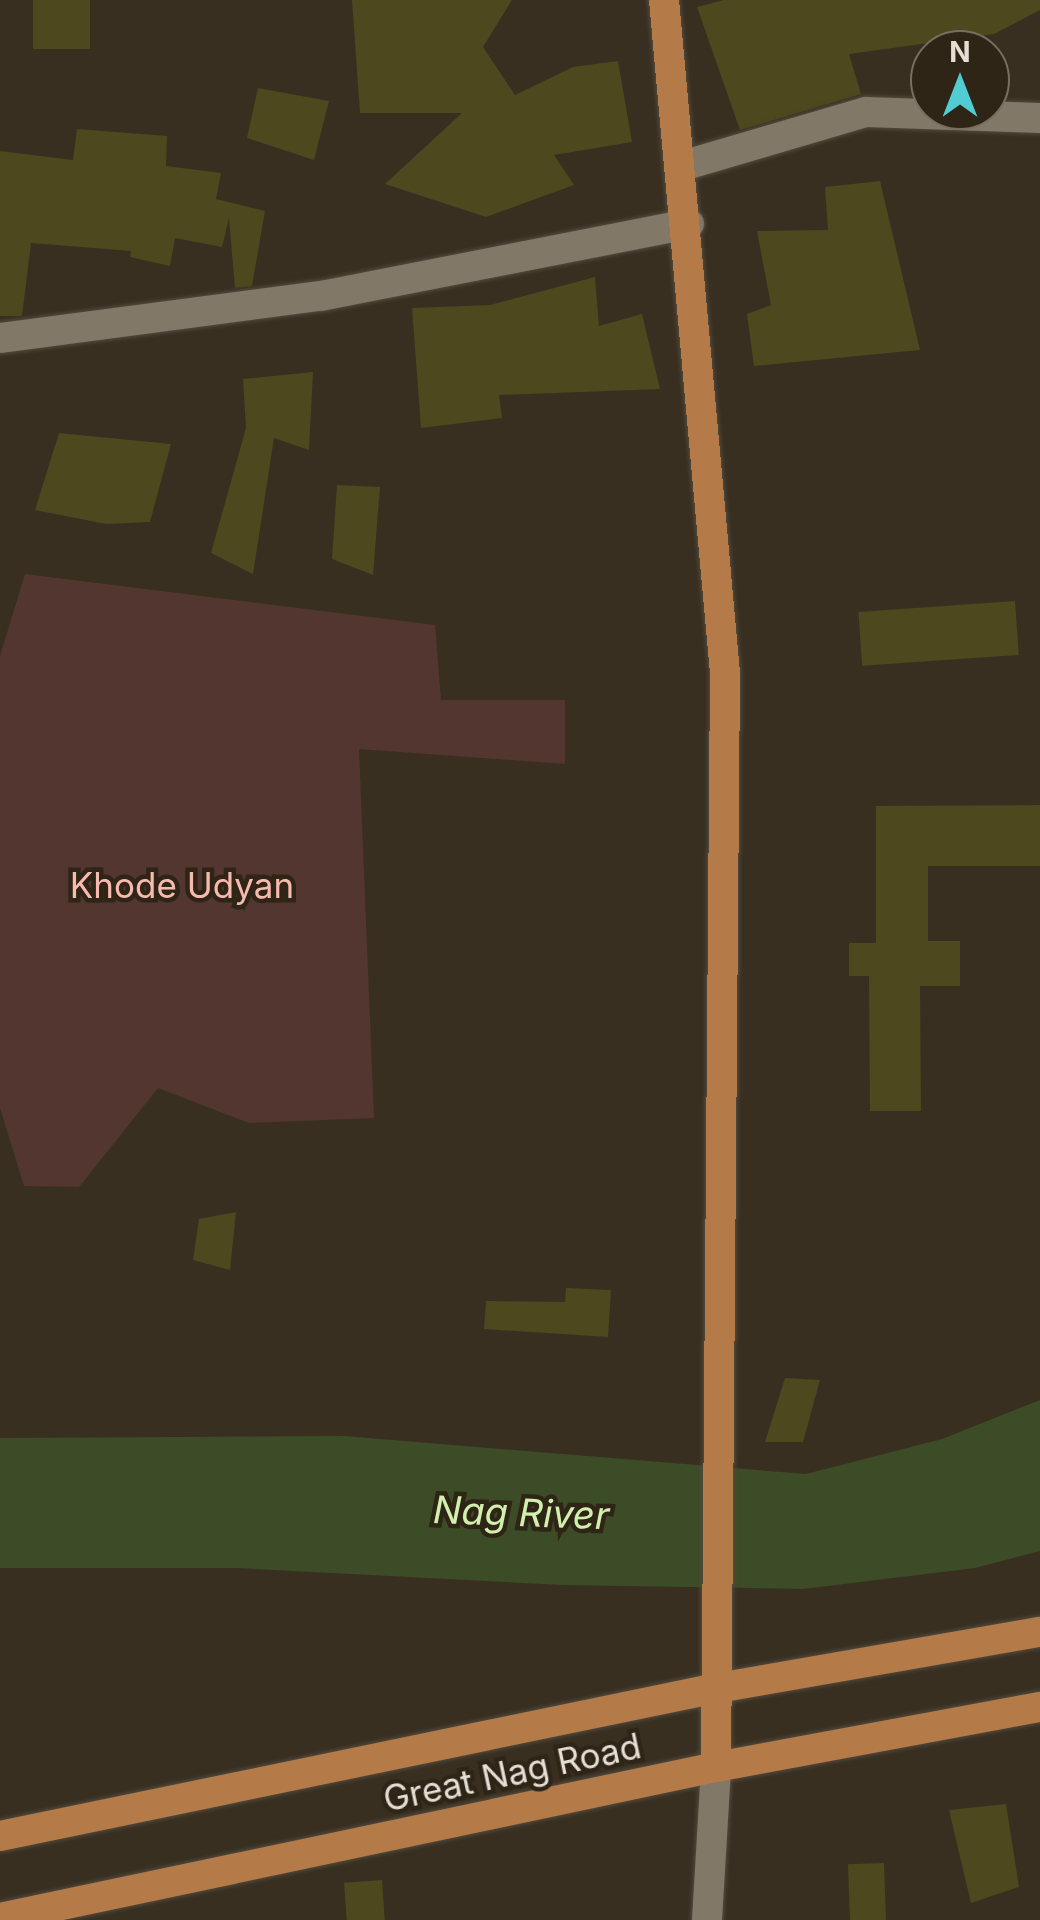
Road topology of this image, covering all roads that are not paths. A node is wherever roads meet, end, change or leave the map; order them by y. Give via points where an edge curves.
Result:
1 (664, 0) edge
2 (1040, 118) edge
3 (682, 166) junction
4 (689, 224) junction
5 (0, 338) edge
6 (1040, 1632) edge
7 (712, 1690) junction
8 (1040, 1706) edge
9 (716, 1767) junction
10 (0, 1836) edge
11 (0, 1918) edge
12 (707, 1920) edge

1 - 3 main road
2 - 3 street via 866,112
3 - 4 main road
4 - 5 street via 321,296
4 - 7 main road via 725,673
6 - 7 main road, Great Nag Road
7 - 9 main road
7 - 10 main road, Great Nag Road
8 - 9 main road, Great Nag Road
9 - 11 main road, Great Nag Road
9 - 12 street

